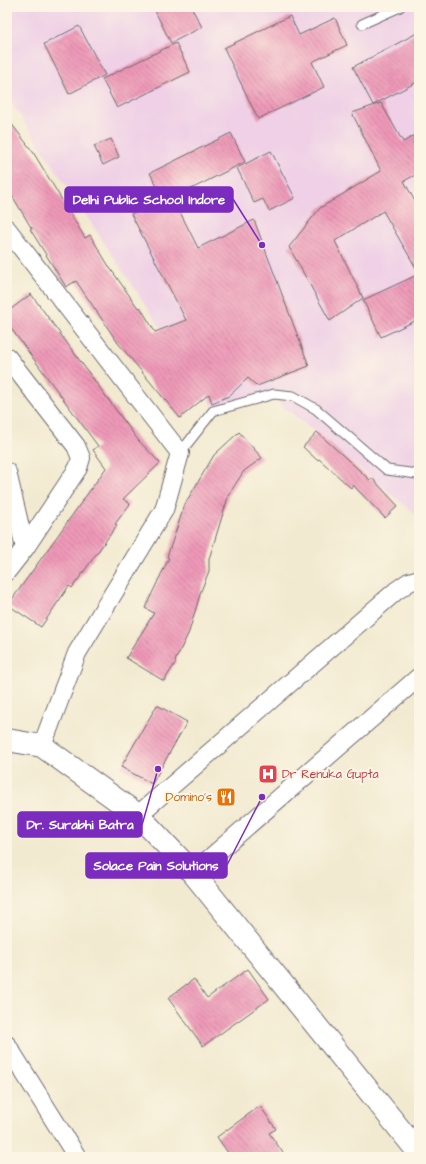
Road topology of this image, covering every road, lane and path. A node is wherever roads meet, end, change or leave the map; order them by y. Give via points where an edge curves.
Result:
1 (400, 7) edge
2 (362, 24) dead end
3 (7, 229) edge
4 (7, 357) edge
5 (180, 453) junction
6 (7, 472) edge
7 (419, 472) edge
8 (25, 548) junction
9 (7, 571) edge
10 (419, 579) edge
11 (419, 677) edge
12 (7, 740) edge
13 (42, 746) junction
14 (138, 815) junction
15 (193, 873) junction
16 (7, 1045) edge
17 (419, 1153) edge
18 (77, 1157) edge

1 - 2 lane
3 - 5 street
4 - 8 street via 76,446 81,458 78,468
5 - 7 lane via 213,410 274,394 293,396 316,409 387,470 417,474
5 - 13 street via 164,510 77,653
6 - 8 street
8 - 9 street
10 - 14 street via 396,591
11 - 15 street
12 - 13 street
13 - 14 street
14 - 15 street
15 - 17 street
16 - 18 street

